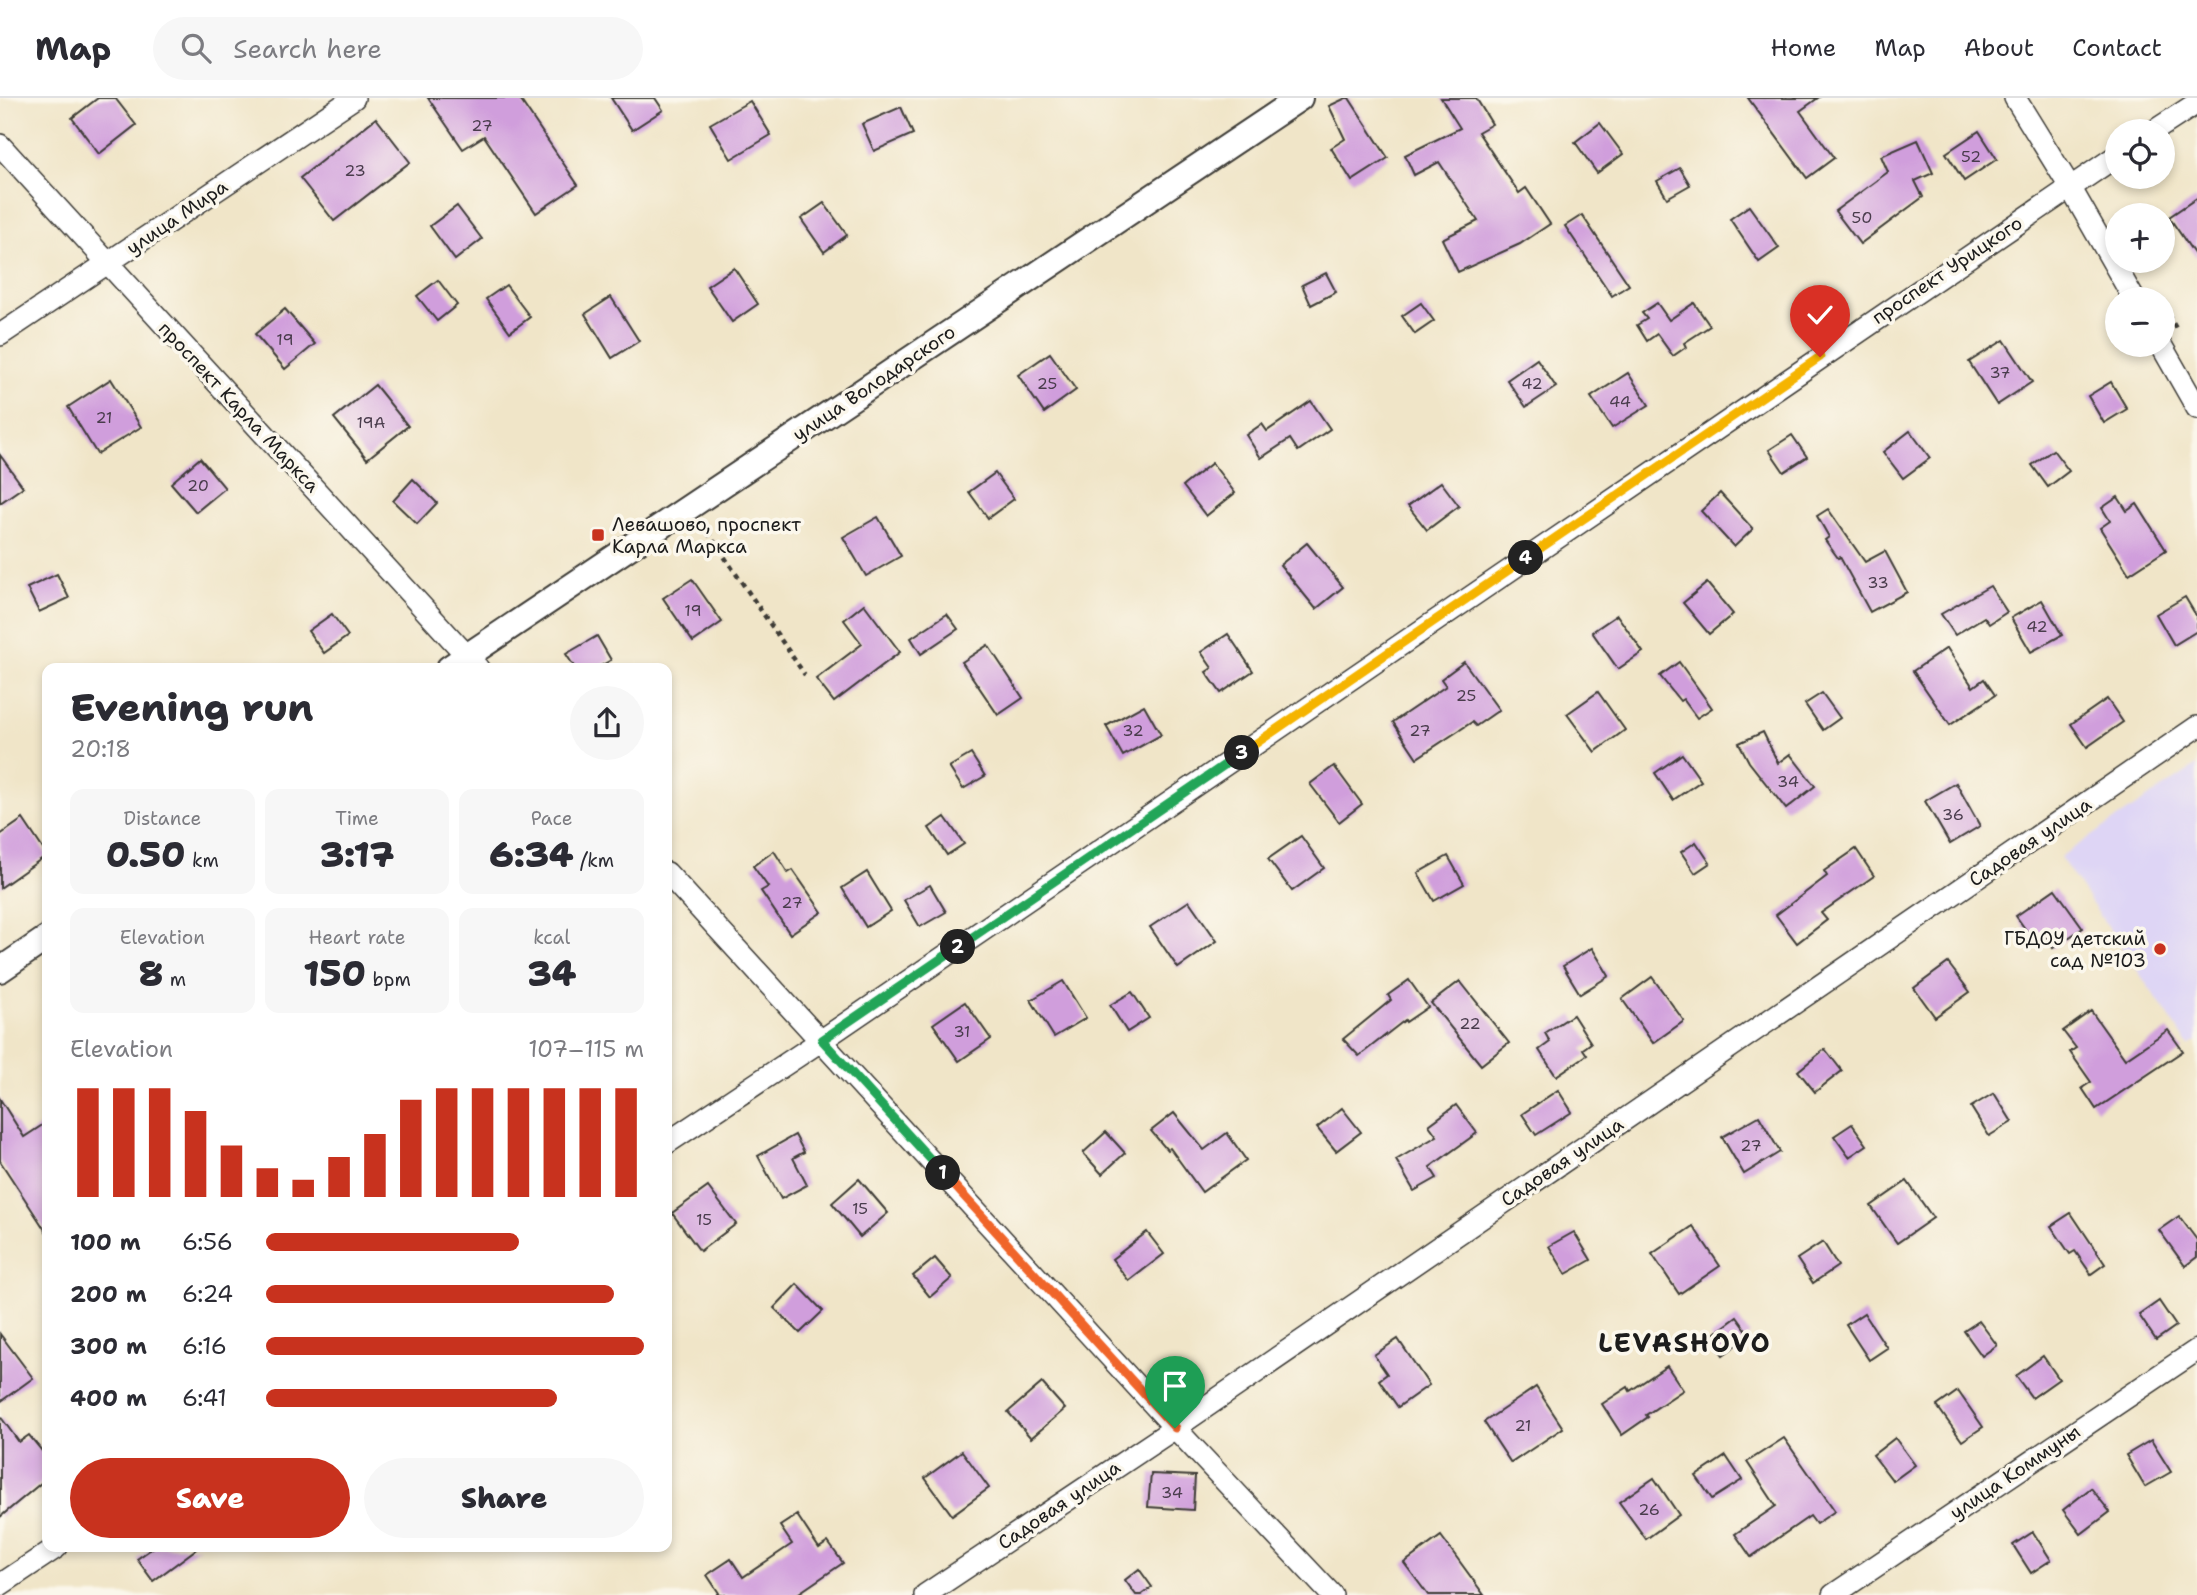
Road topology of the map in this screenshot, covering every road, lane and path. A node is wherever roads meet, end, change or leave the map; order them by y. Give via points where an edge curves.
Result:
1 (354, 98) edge
2 (1300, 98) edge
3 (2015, 98) edge
4 (2197, 103) edge
5 (2172, 119) edge
6 (0, 145) edge
7 (2105, 164) edge
8 (2070, 187) junction
9 (107, 264) junction
10 (2127, 287) edge
11 (0, 335) edge
12 (2168, 357) edge
13 (2197, 408) edge
14 (689, 506) junction
15 (464, 663) edge
16 (466, 663) edge
17 (805, 675) dead end
18 (2197, 727) edge
19 (672, 878) edge
20 (42, 941) edge
21 (0, 970) edge
22 (822, 1040) junction
23 (672, 1140) edge
24 (2197, 1350) edge
25 (1175, 1428) junction
26 (50, 1552) edge
27 (0, 1585) edge
28 (925, 1595) edge
29 (1332, 1595) edge
30 (1833, 1595) edge

1 - 9 street, улица Мира
2 - 14 street, улица Володарского
3 - 8 street
4 - 5 street
6 - 9 street, проспект Карла Маркса
7 - 8 street, проспект Урицкого
8 - 10 street
8 - 22 street, проспект Урицкого
9 - 11 street, улица Мира
9 - 15 street, проспект Карла Маркса
12 - 13 street
14 - 16 street, улица Володарского
14 - 17 path
18 - 25 street, Садовая улица
19 - 22 street
20 - 21 street
22 - 23 street, проспект Урицкого
22 - 25 street
24 - 30 street, улица Коммуны
25 - 28 street, Садовая улица
25 - 29 street
26 - 27 street

